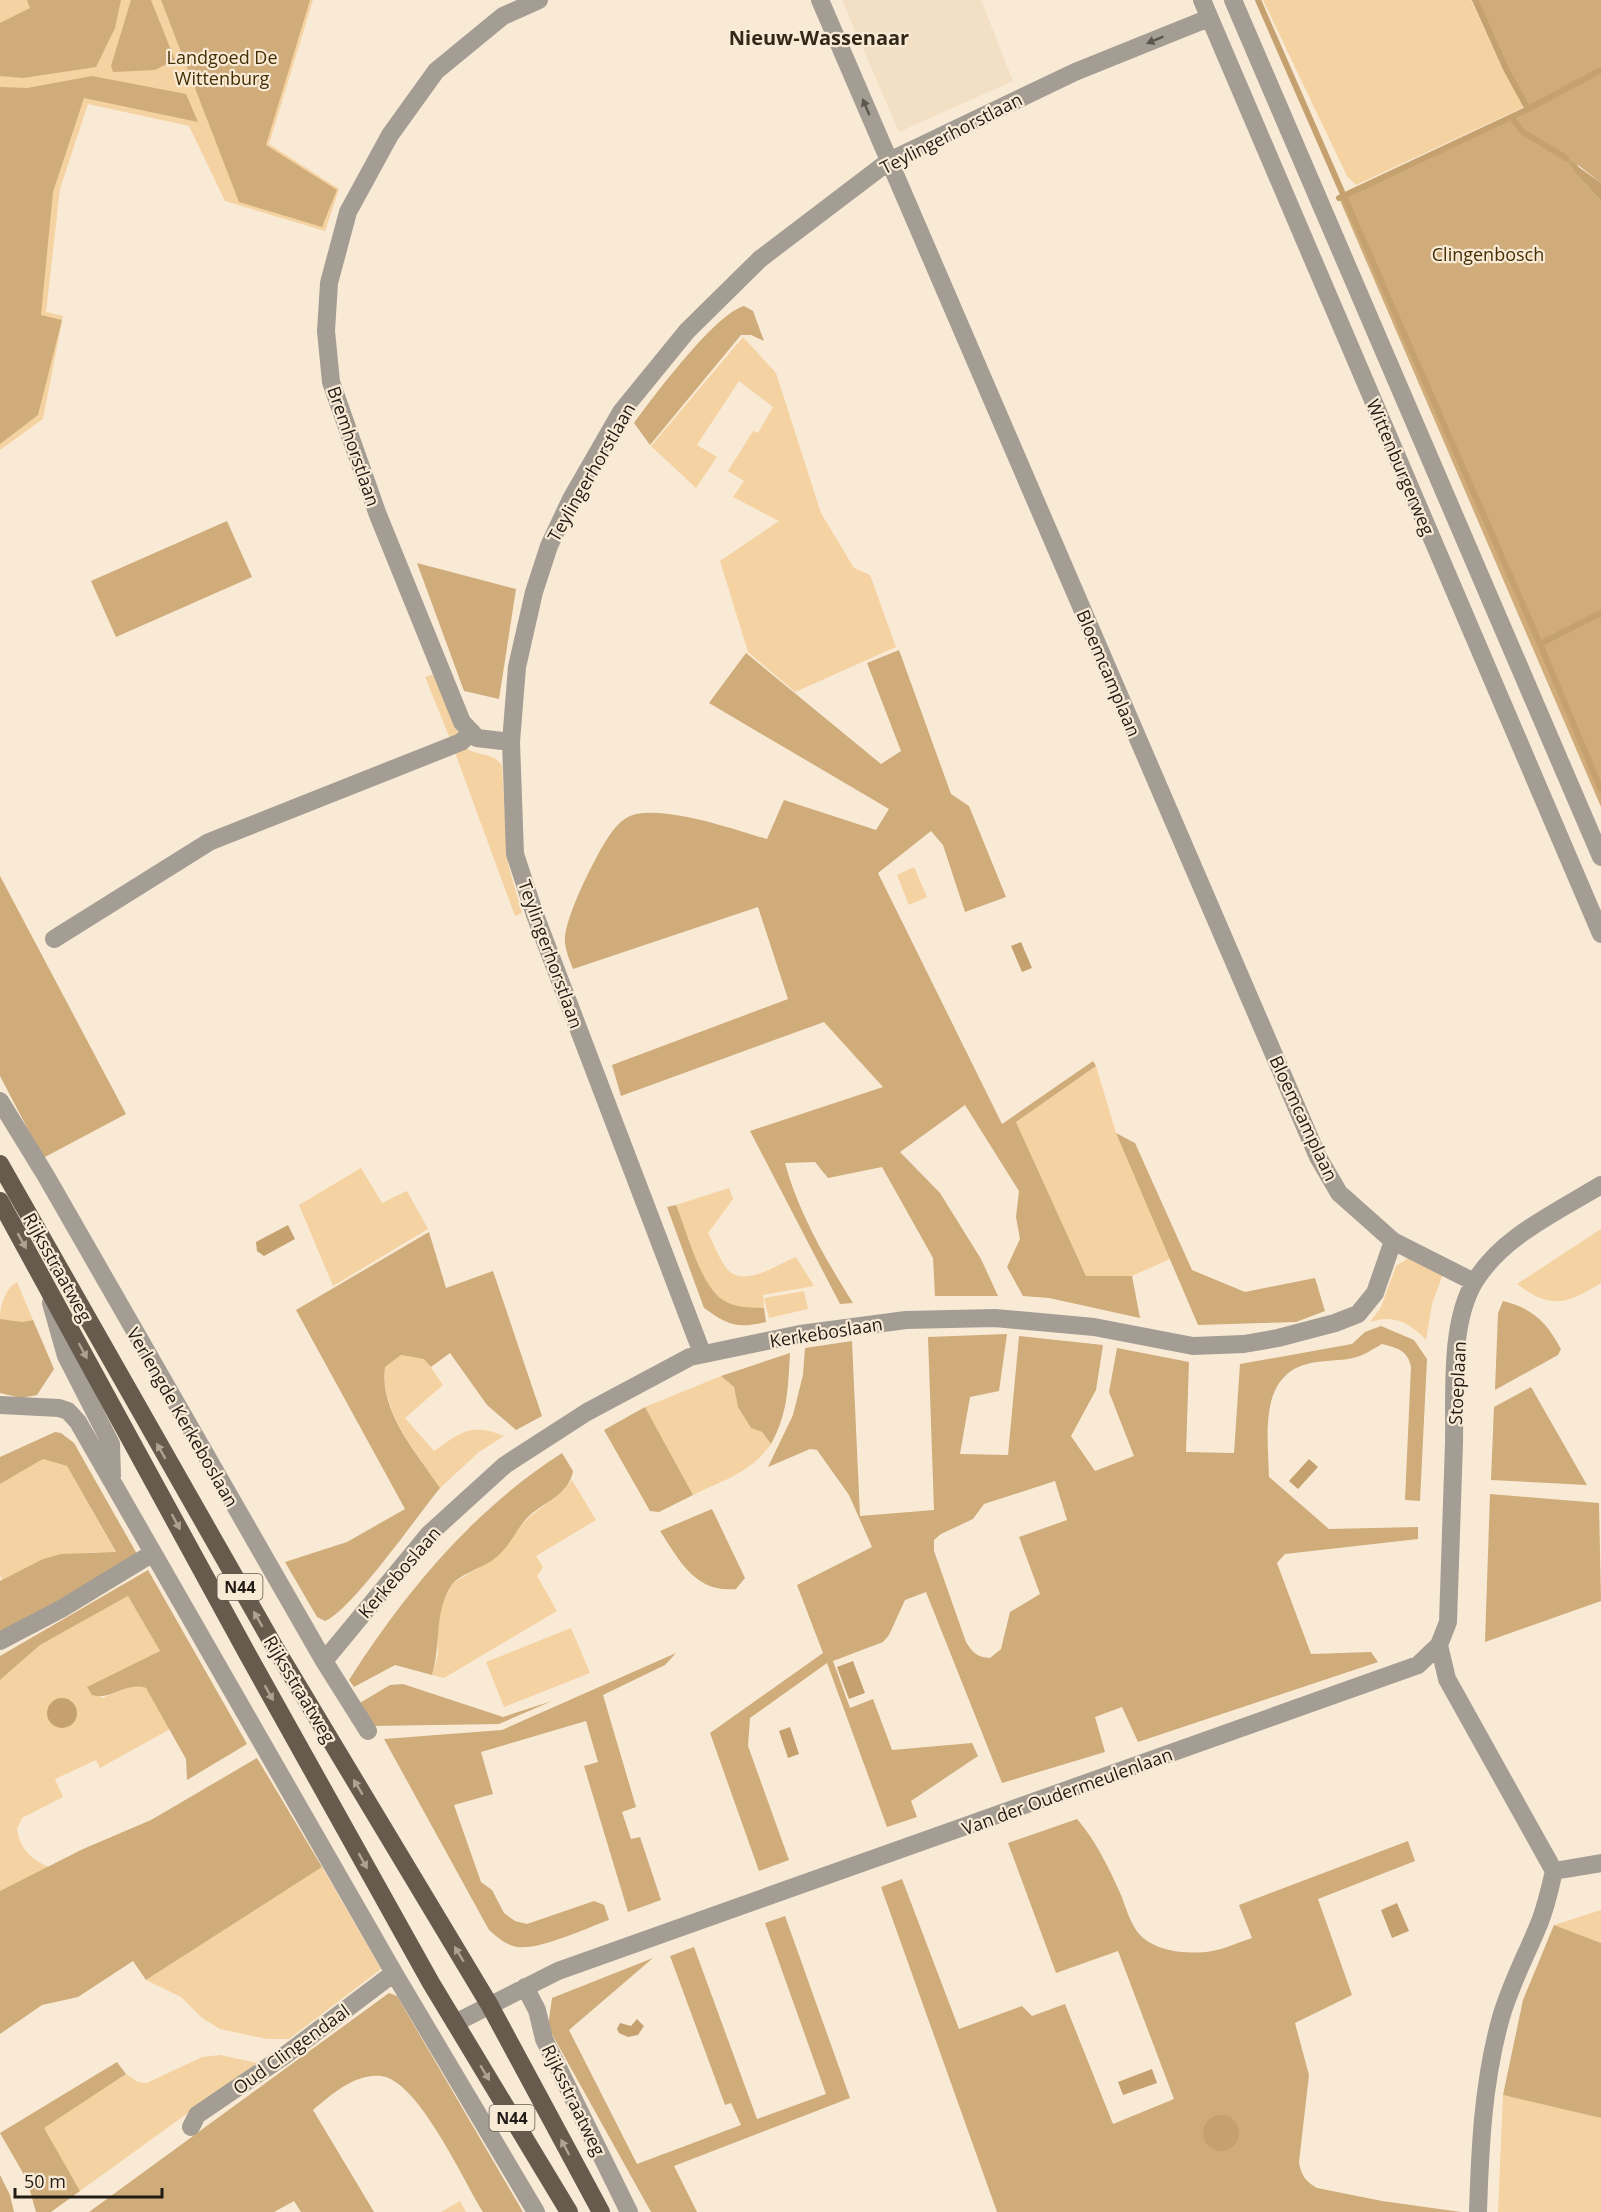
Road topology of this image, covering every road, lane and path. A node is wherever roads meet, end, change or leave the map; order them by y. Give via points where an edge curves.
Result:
1 (539, 0) edge
2 (820, 0) edge
3 (1202, 0) edge
4 (1233, 0) edge
5 (1209, 18) junction
6 (889, 160) junction
7 (472, 732) junction
8 (511, 742) junction
9 (1601, 857) edge
10 (1601, 934) edge
11 (54, 939) dead end
12 (0, 1101) edge
13 (0, 1164) edge
14 (1601, 1185) edge
15 (0, 1201) edge
16 (1394, 1241) junction
17 (45, 1281) junction
18 (1474, 1282) junction
19 (702, 1353) junction
20 (0, 1405) edge
21 (112, 1478) junction
22 (153, 1553) junction
23 (0, 1641) edge
24 (1439, 1646) junction
25 (324, 1661) junction
26 (368, 1731) dead end
27 (1601, 1863) edge
28 (1581, 1868) junction
29 (1554, 1871) junction
30 (1601, 1874) edge
31 (394, 1973) junction
32 (525, 1987) junction
33 (489, 2004) junction
34 (455, 2023) junction
35 (191, 2127) dead end
36 (536, 2212) edge
37 (569, 2212) edge
38 (601, 2212) edge
39 (629, 2212) edge
40 (1478, 2212) edge

1 - 7 street, Bremhorstlaan via 502,16 435,71 390,135 348,212 329,283 326,331 331,382 378,515 462,722
6 -> 2 street, Bloemcamplaan
3 - 5 street, Wittenburgerweg
4 - 9 street, Wittenburgerweg
5 -> 6 street, Teylingerhorstlaan via 1076,72
5 - 10 street, Wittenburgerweg
6 - 8 street, Teylingerhorstlaan via 760,259 687,331 621,412 549,546 517,668
6 - 16 street, Bloemcamplaan via 1318,1157 1339,1193
7 - 8 street via 477,738
7 - 11 street via 448,748 208,842
8 - 19 street, Teylingerhorstlaan via 515,854
12 - 25 street, Verlengde Kerkeboslaan
33 -> 13 main road, Rijksstraatweg / N44 via 268,1636
14 - 18 street, Stoeplaan via 1517,1237
15 -> 17 main road, Rijksstraatweg / N44
16 - 18 street, Bloemcamplaan
16 - 19 street, Kerkeboslaan via 1375,1293 1358,1314 1244,1344 1193,1346 1095,1327 995,1318 852,1325
17 - 21 street, Rijksstraatweg via 66,1356 111,1444
17 -> 34 main road, Rijksstraatweg / N44 via 248,1655
18 - 24 street, Stoeplaan via 1461,1323 1456,1358 1448,1622
19 - 25 street, Kerkeboslaan via 587,1412 505,1466 429,1534
20 - 21 street, Rijksstraatweg via 68,1411
21 - 22 street, Rijksstraatweg
22 - 23 street
22 - 31 street, Rijksstraatweg
24 - 29 street via 1447,1678
24 - 32 street, Van der Oudermeulenlaan via 1418,1665 558,1971
25 - 26 street, Verlengde Kerkeboslaan
27 - 28 street
28 - 29 street
28 - 30 street
29 - 40 street via 1540,1922 1512,1982 1500,2021 1480,2142
31 - 35 street, Oud Clingendaal via 197,2115
31 - 36 street, Rijksstraatweg
32 - 33 street, Van der Oudermeulenlaan
32 - 39 street, Rijksstraatweg via 537,2010 544,2039
33 - 34 street, Van der Oudermeulenlaan
38 -> 33 main road, Rijksstraatweg / N44
34 -> 37 main road, Rijksstraatweg / N44

